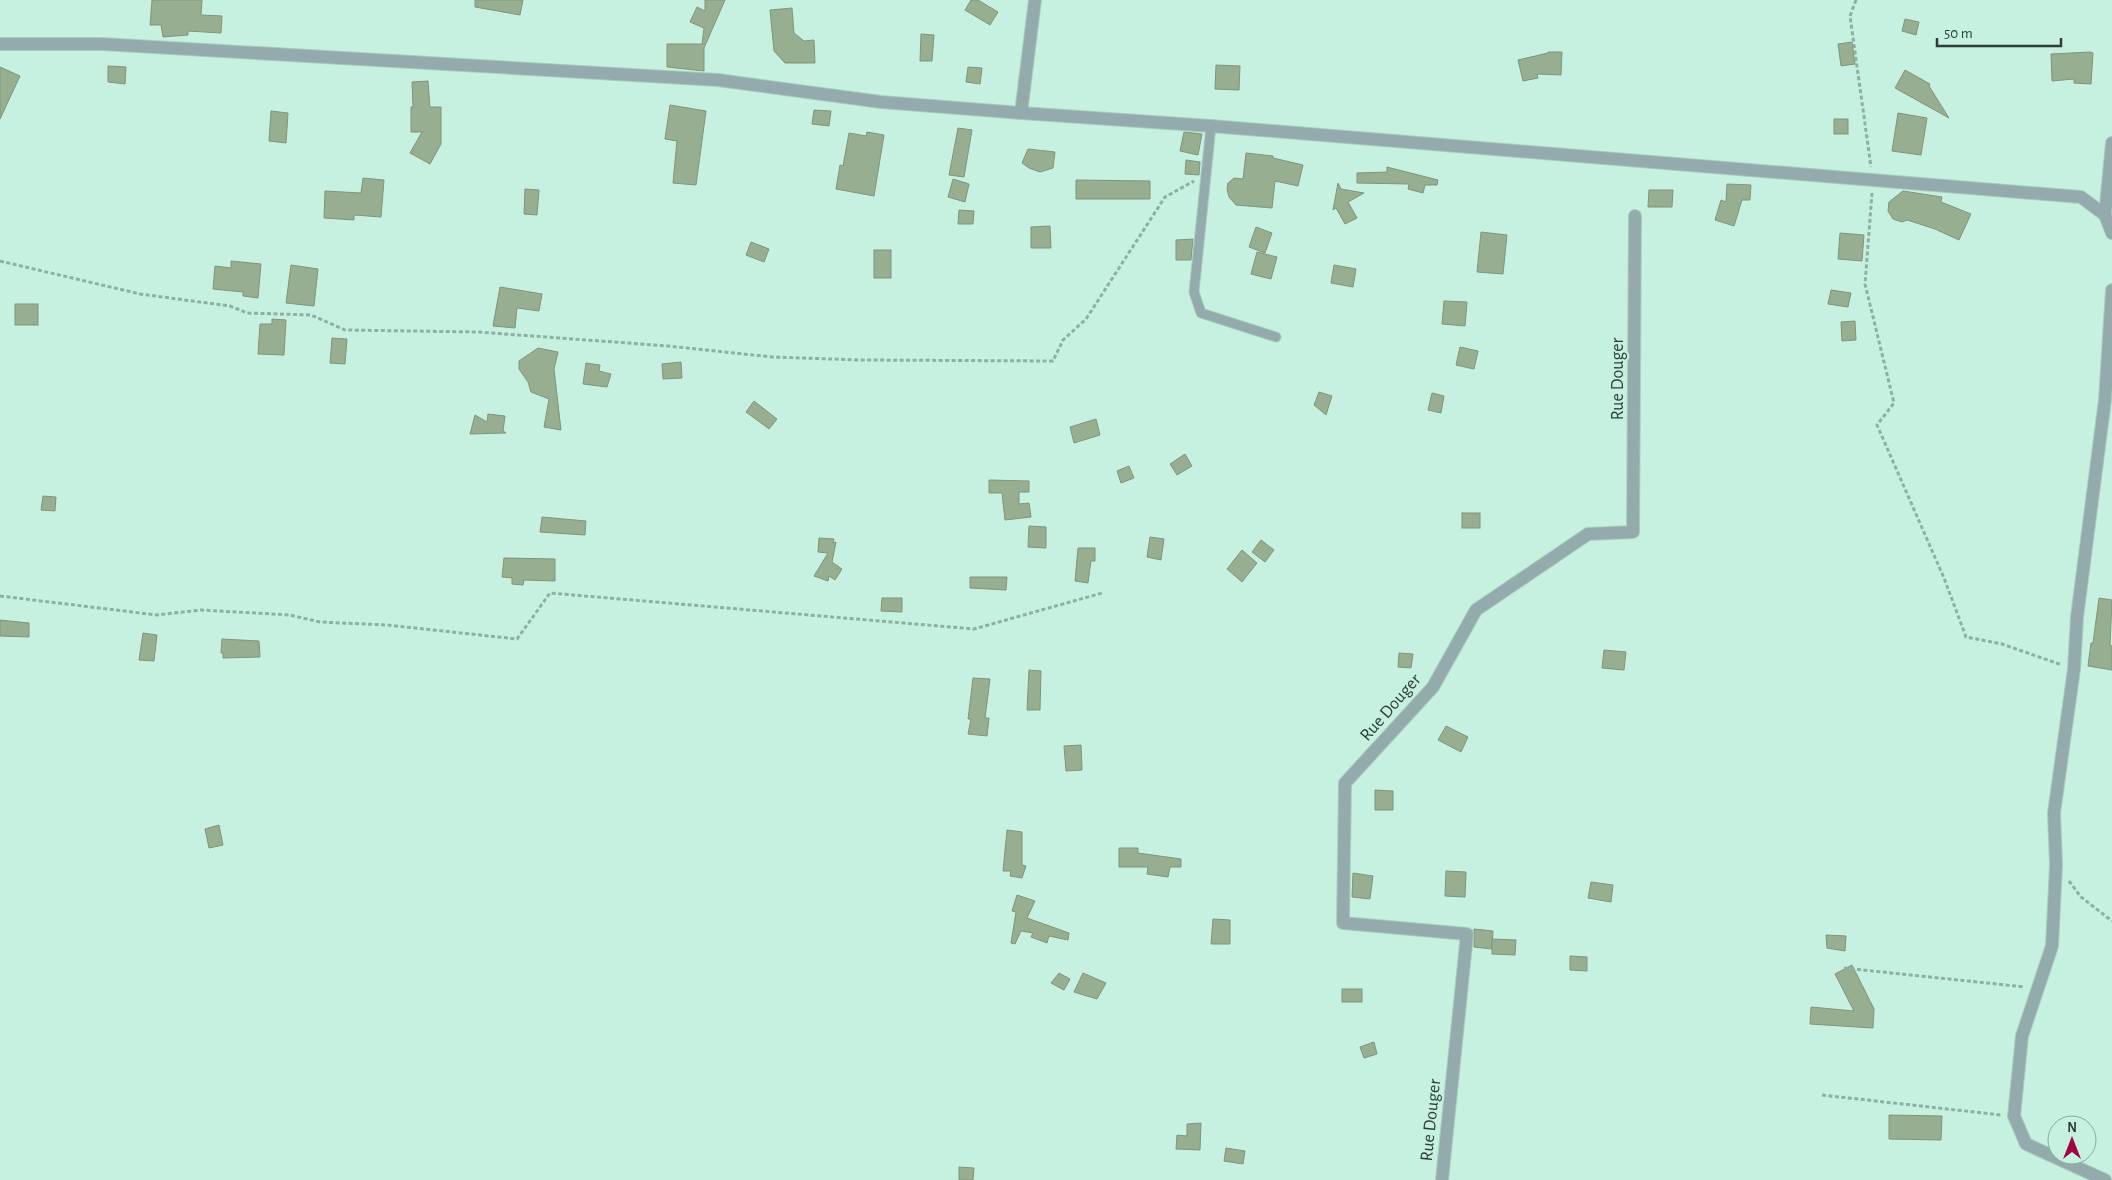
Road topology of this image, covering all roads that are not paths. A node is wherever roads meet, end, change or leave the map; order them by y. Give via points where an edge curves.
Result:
1 (1035, 0) edge
2 (0, 44) edge
3 (1021, 113) junction
4 (1211, 126) junction
5 (2112, 143) edge
6 (2105, 215) junction
7 (1635, 216) dead end
8 (2112, 233) edge
9 (2112, 290) edge
10 (1276, 337) dead end
11 (1442, 1180) edge
12 (2105, 1180) edge

1 - 3 street
2 - 3 street via 102,44 718,80 881,102
3 - 4 street
4 - 6 street via 2081,197
4 - 10 lane via 1194,292 1201,313
5 - 6 street
6 - 8 street
7 - 11 street, Rue Douger via 1633,532 1588,534 1476,610 1433,687 1345,783 1343,923 1467,934
9 - 12 street via 2105,400 2054,813 2056,865 2052,946 2022,1036 2014,1116 2026,1144

